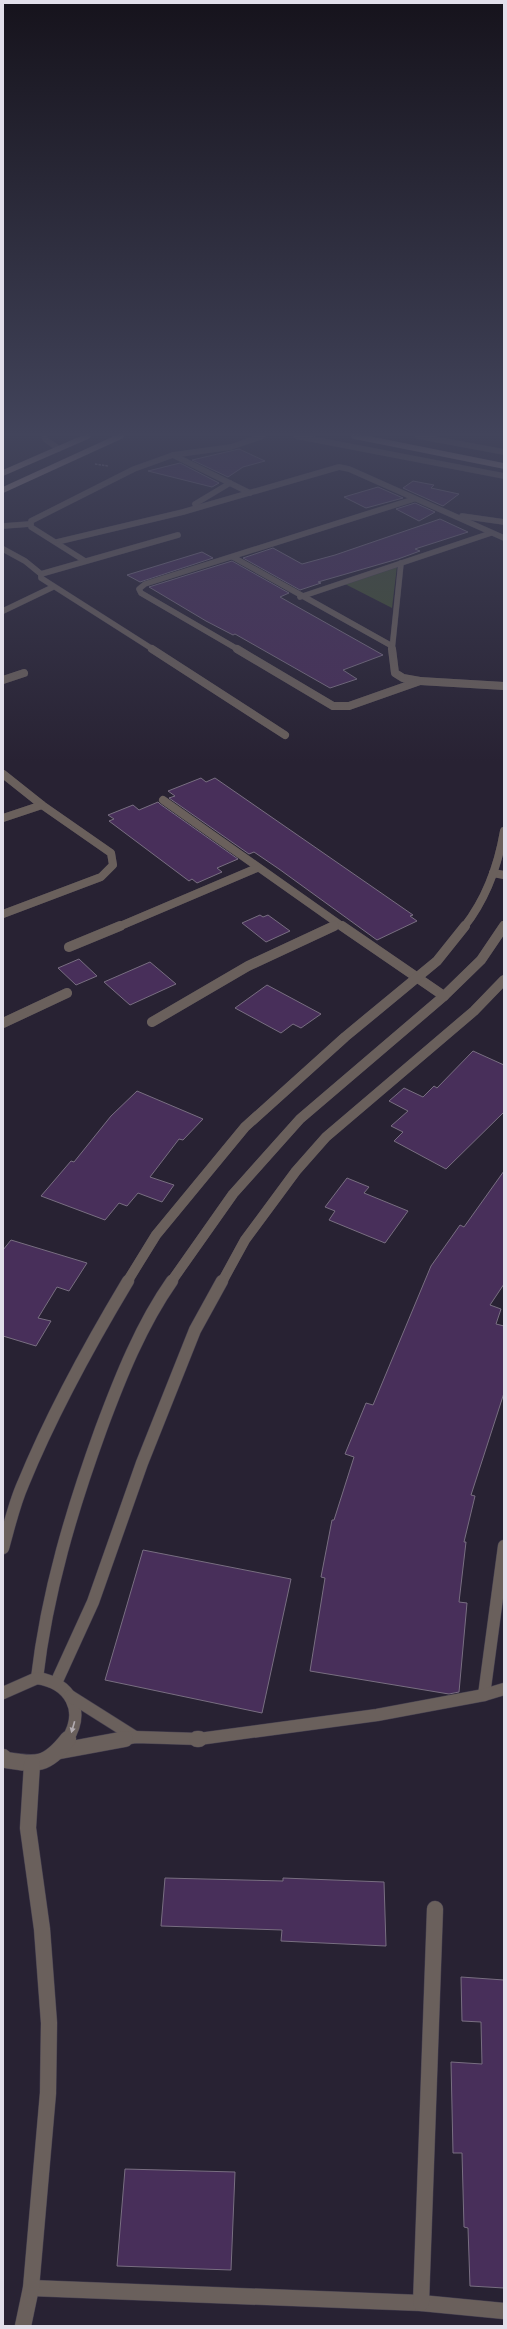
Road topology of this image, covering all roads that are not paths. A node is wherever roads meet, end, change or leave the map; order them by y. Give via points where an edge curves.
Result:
1 (61, 545) edge
2 (144, 545) edge
3 (271, 545) edge
4 (456, 545) edge
5 (3, 549) edge
6 (233, 557) junction
7 (86, 561) junction
8 (401, 563) junction
9 (42, 574) junction
10 (53, 587) junction
11 (300, 597) junction
12 (3, 611) edge
13 (392, 646) junction
14 (24, 673) dead end
15 (3, 680) edge
16 (420, 681) junction
17 (504, 686) edge
18 (285, 735) dead end
19 (3, 774) edge
20 (163, 800) dead end
21 (42, 805) junction
22 (3, 818) edge
23 (504, 831) edge
24 (257, 868) junction
25 (493, 873) junction
26 (504, 875) edge
27 (3, 914) edge
28 (337, 924) junction
29 (504, 925) edge
30 (69, 948) dead end
31 (416, 977) junction
32 (504, 980) edge
33 (67, 993) dead end
34 (444, 996) junction
35 (152, 1022) dead end
36 (3, 1023) edge
37 (504, 1546) edge
38 (3, 1548) edge
39 (37, 1678) junction
40 (56, 1683) junction
41 (504, 1689) edge
42 (3, 1693) edge
43 (484, 1695) junction
44 (70, 1696) junction
45 (136, 1737) junction
46 (60, 1751) junction
47 (3, 1758) edge
48 (32, 1764) junction
49 (435, 1909) dead end
50 (31, 2288) junction
51 (421, 2303) junction
52 (504, 2311) edge
53 (23, 2326) edge

1 - 7 street
2 - 7 street
3 - 6 street
4 - 8 street
5 - 9 street
6 - 11 street
6 - 16 street via 145,584 139,589 141,593 333,706 349,706
7 - 9 street
8 - 11 street
8 - 13 street
9 - 10 street via 41,578
10 - 12 street
10 - 18 street
11 - 13 street
13 - 16 street via 395,674 400,678
14 - 15 street
16 - 17 street
19 - 21 street
20 - 24 street
21 - 22 street
21 - 27 street via 111,853 113,865 101,876
23 - 25 street via 499,858
24 - 28 street
24 - 30 street
25 - 26 street
25 - 31 street via 478,909 437,961
28 - 31 street
28 - 35 street via 248,966
29 - 34 street via 481,960
31 - 34 street
31 - 38 street via 245,1127 156,1235 90,1344 52,1420 22,1485
32 - 40 street via 474,1011 326,1137 296,1171 245,1240 195,1330 142,1463 93,1602
33 - 36 street
34 - 39 street via 300,1119 233,1194 164,1292 121,1375 75,1500 42,1632
37 - 43 street
39 - 40 street
39 - 42 street
40 - 44 street
41 - 43 street
43 - 45 street via 377,1715 199,1739
44 - 45 street
44 -> 46 street via 75,1709 75,1724 70,1739
45 - 46 street
46 - 48 street
47 - 48 street
48 - 50 street via 28,1828 42,1929 49,2023 48,2093
49 - 51 street
50 - 51 street
50 - 53 street
51 - 52 street

